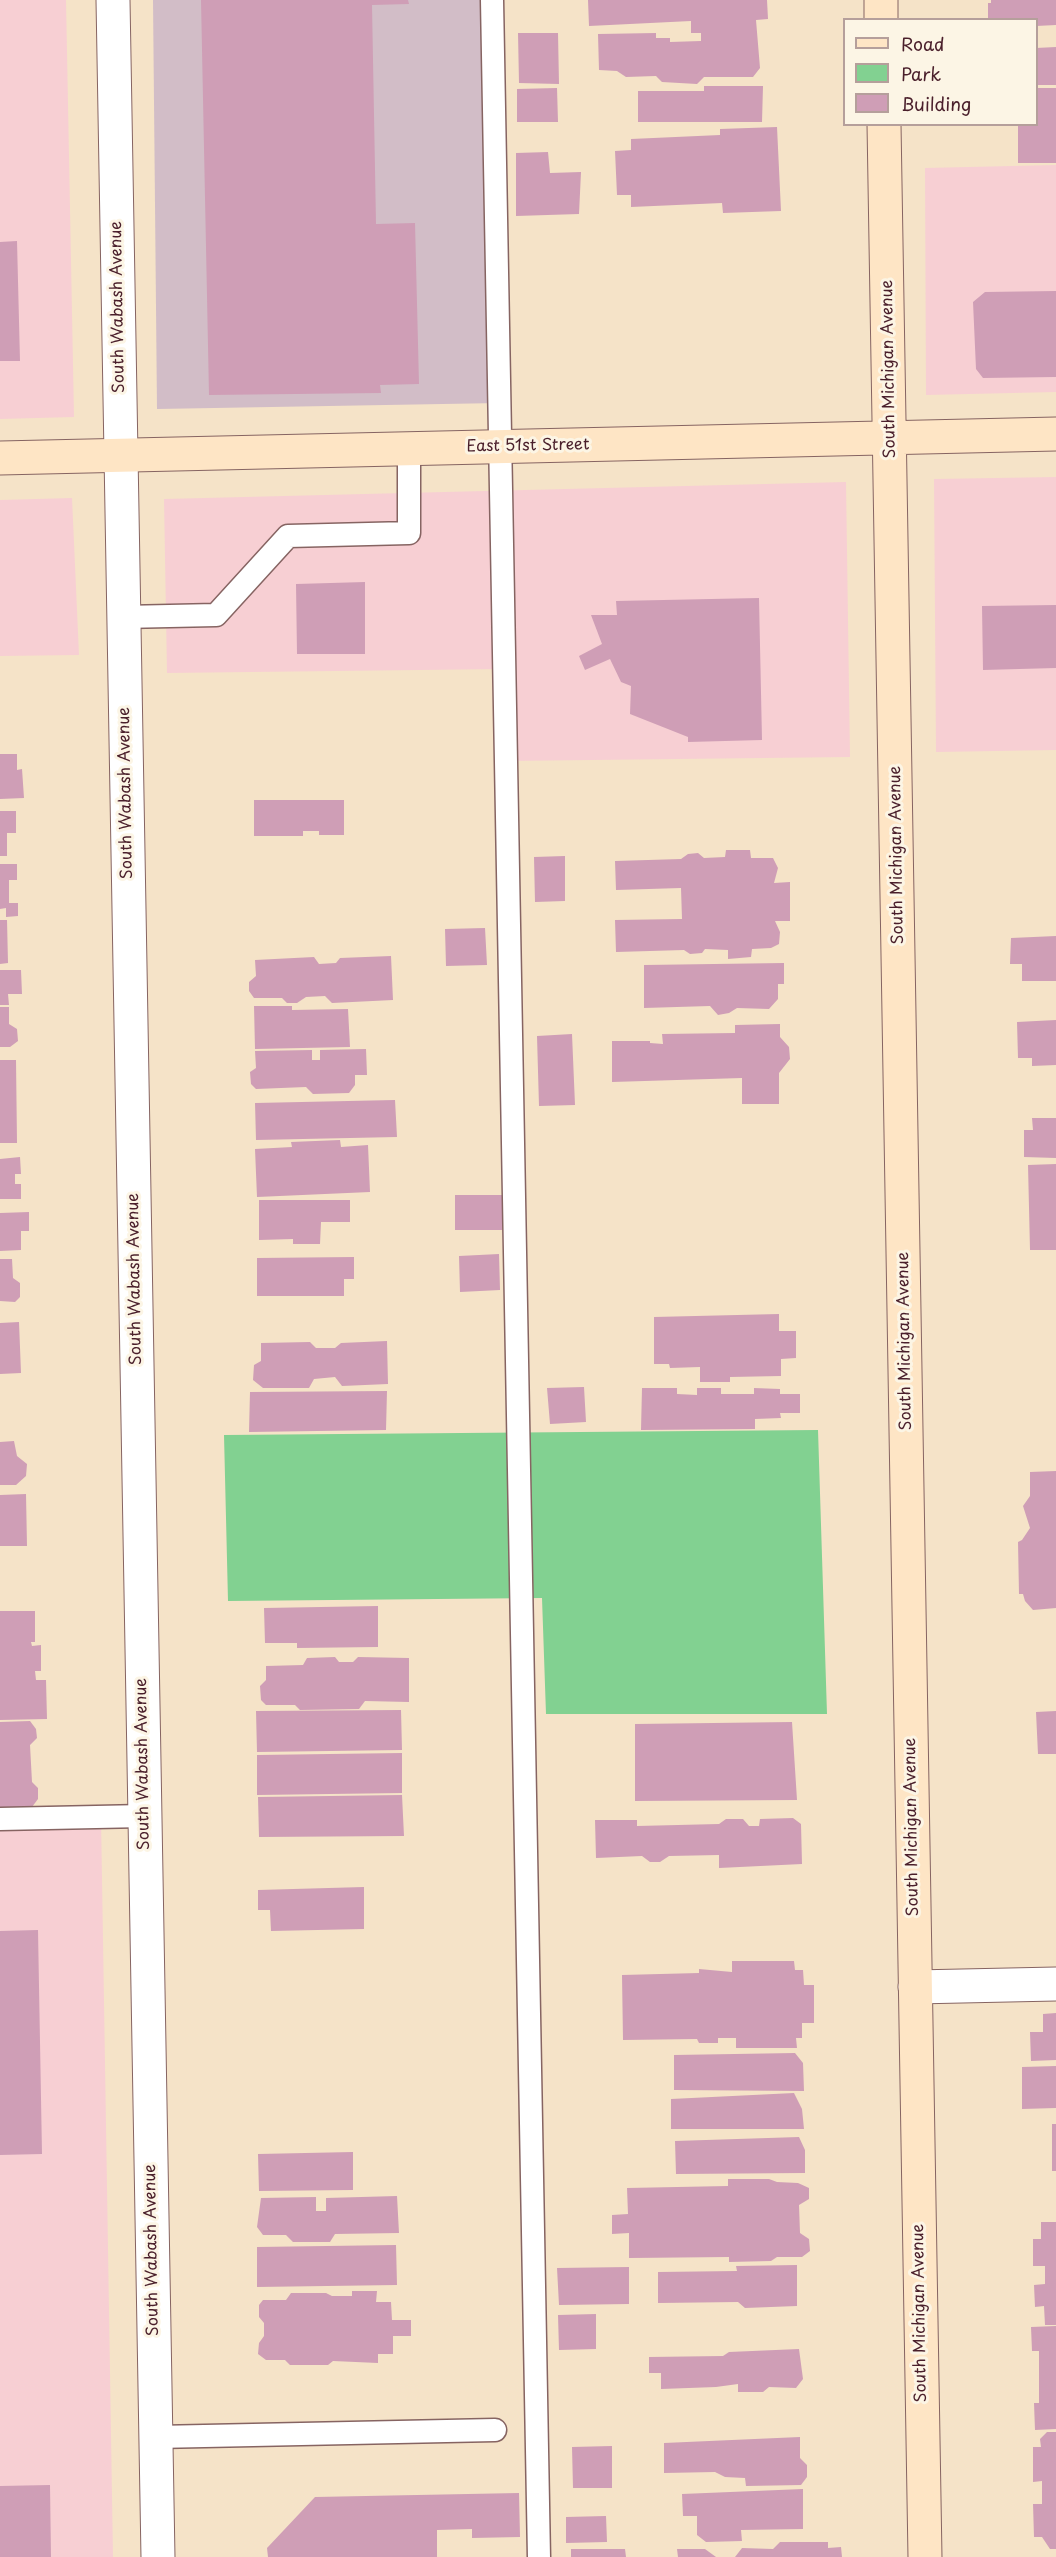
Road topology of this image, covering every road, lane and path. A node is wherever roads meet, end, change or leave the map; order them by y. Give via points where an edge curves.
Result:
1 (113, 0) edge
2 (492, 0) edge
3 (881, 0) edge
4 (881, 18) edge
5 (884, 126) edge
6 (1056, 435) edge
7 (891, 438) junction
8 (500, 447) junction
9 (409, 449) junction
10 (120, 455) junction
11 (0, 458) edge
12 (123, 617) junction
13 (144, 1816) junction
14 (0, 1819) edge
15 (1056, 1984) edge
16 (915, 1987) junction
17 (495, 2430) dead end
18 (156, 2437) junction
19 (158, 2557) edge
20 (539, 2557) edge
21 (925, 2557) edge

1 - 10 street, South Wabash Avenue
2 - 8 lane
3 - 4 street
5 - 7 street, South Michigan Avenue
6 - 7 street, East 51st Street
7 - 8 street, East 51st Street
7 - 16 street, South Michigan Avenue
8 - 9 street, East 51st Street
8 - 20 lane
9 - 10 street, East 51st Street
9 - 12 lane via 409,533 288,536 216,615
10 - 11 street, East 51st Street
10 - 12 street, South Wabash Avenue
12 - 13 street, South Wabash Avenue
13 - 14 lane
13 - 18 street, South Wabash Avenue
15 - 16 street
16 - 21 street, South Michigan Avenue
17 - 18 lane
18 - 19 street, South Wabash Avenue

